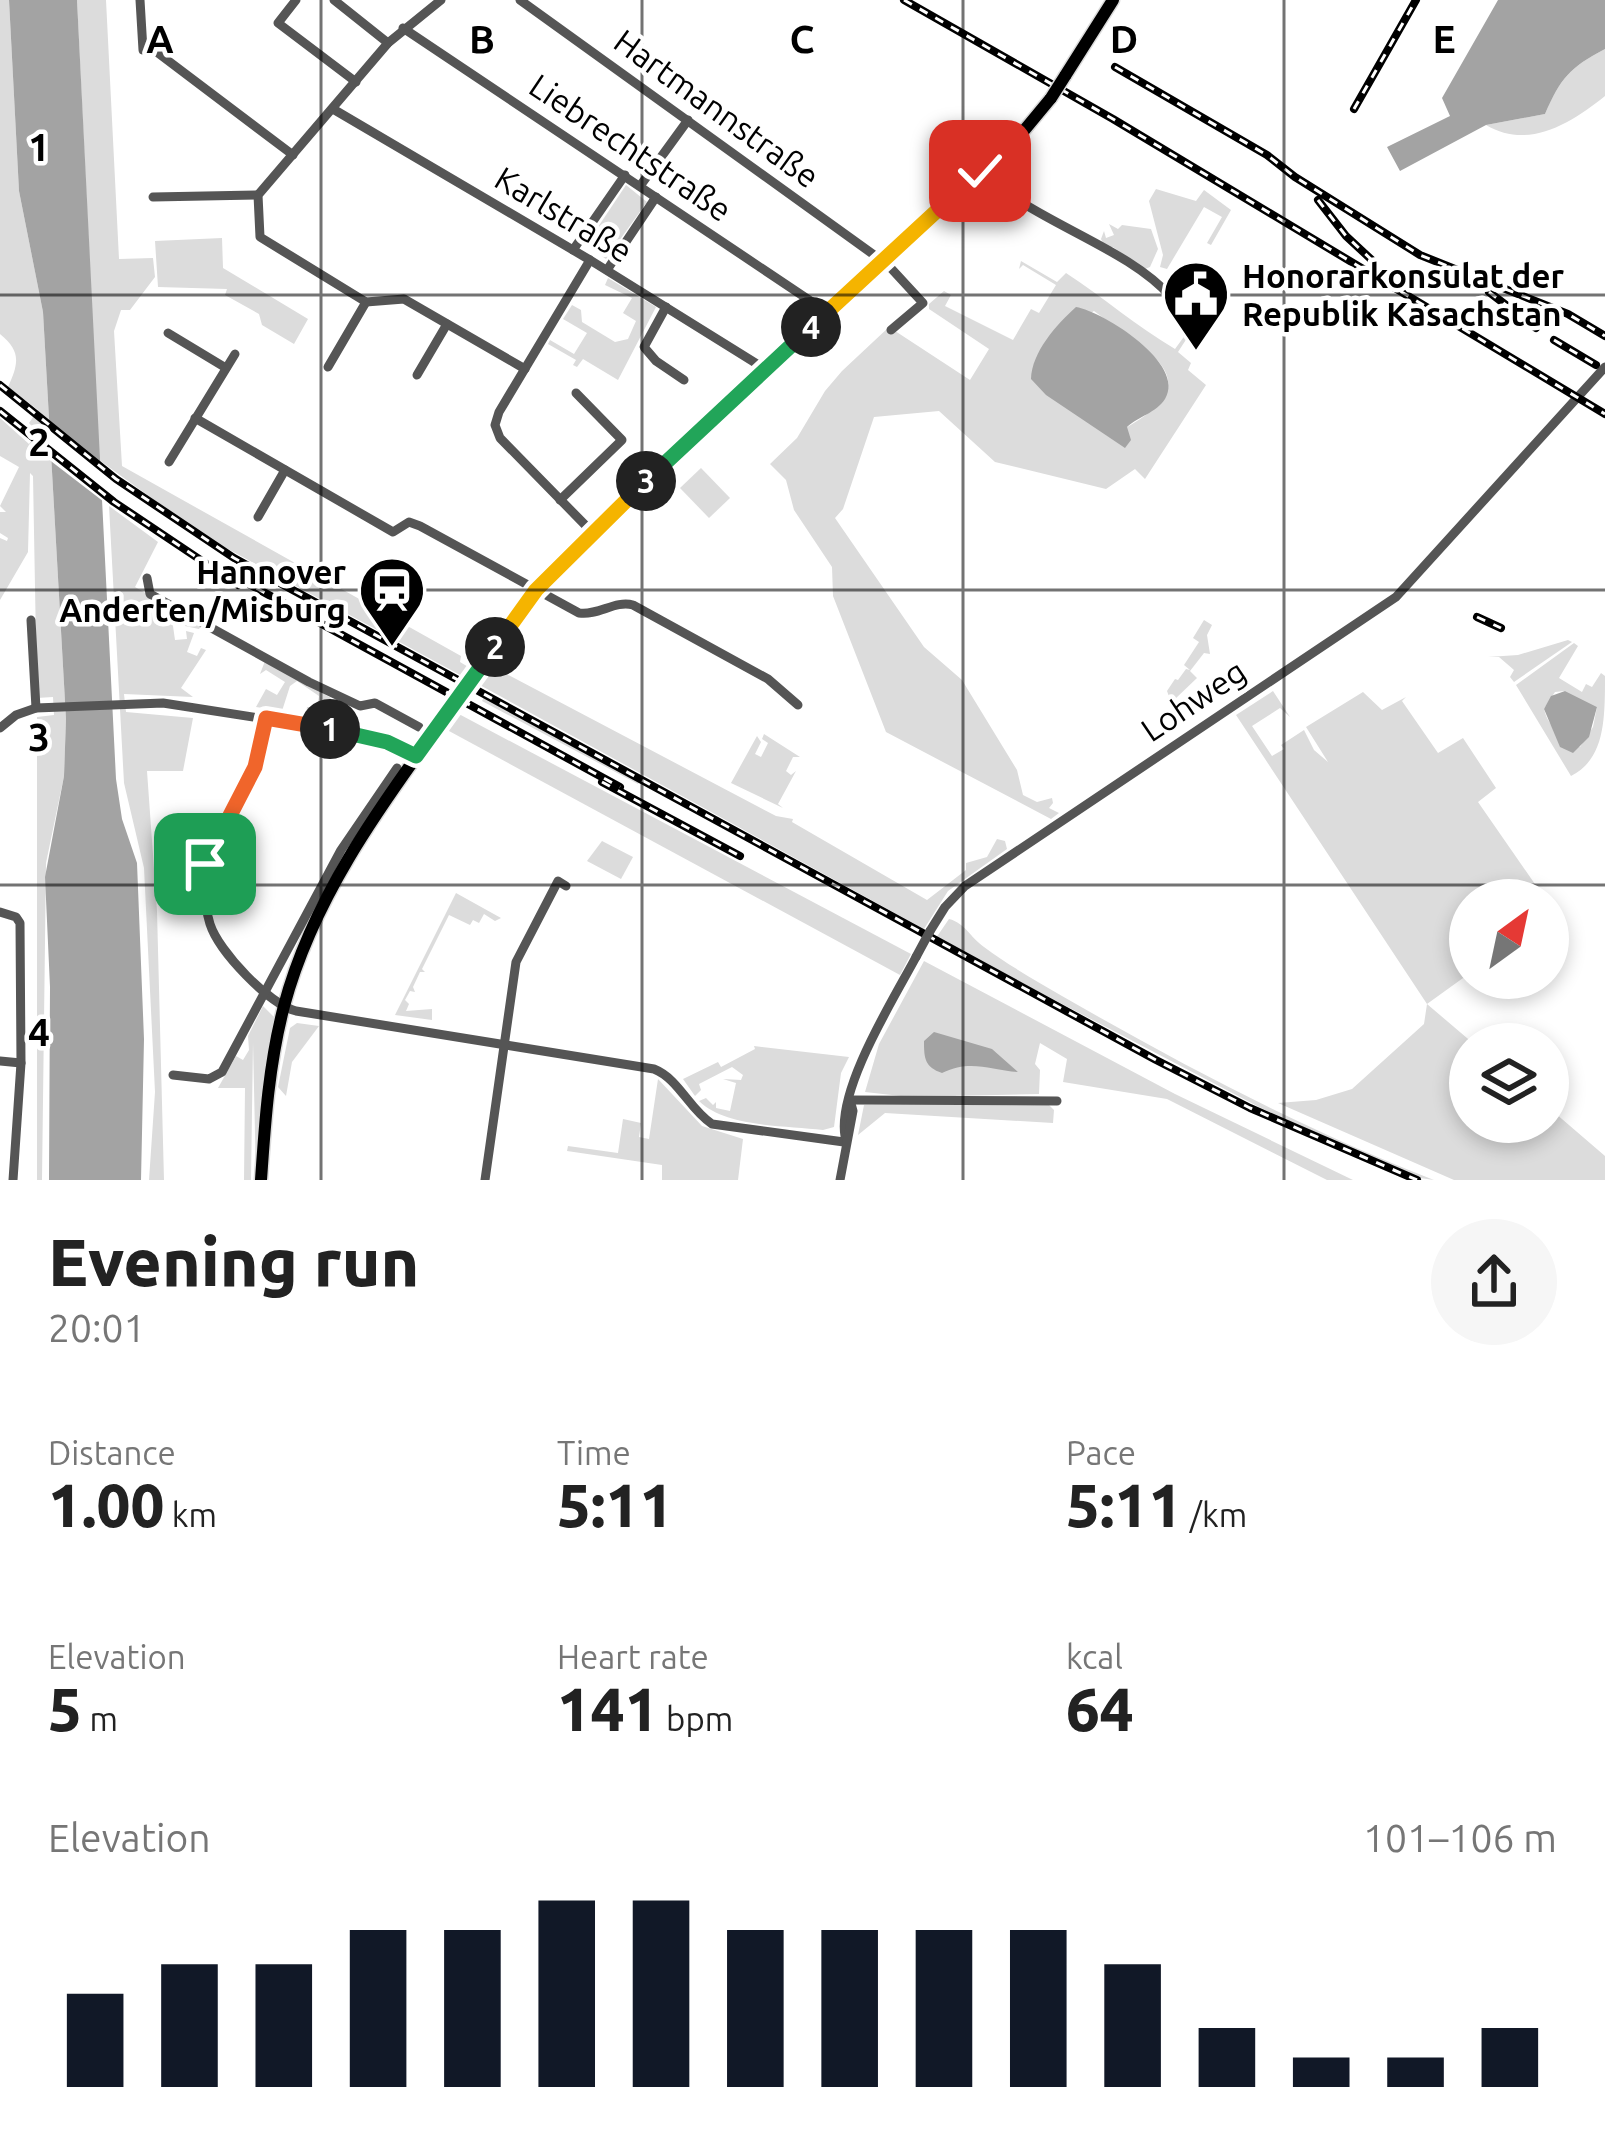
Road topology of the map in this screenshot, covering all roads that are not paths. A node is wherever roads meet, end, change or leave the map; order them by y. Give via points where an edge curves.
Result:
1 (140, 0) edge
2 (296, 0) edge
3 (334, 0) edge
4 (441, 0) edge
5 (520, 0) edge
6 (1113, 0) edge
7 (404, 28) junction
8 (388, 43) junction
9 (356, 82) junction
10 (333, 109) junction
11 (688, 120) junction
12 (293, 155) junction
13 (980, 171) junction
14 (625, 175) junction
15 (640, 186) junction
16 (258, 195) junction
17 (656, 196) junction
18 (153, 197) dead end
19 (573, 250) junction
20 (590, 260) junction
21 (882, 260) junction
22 (607, 271) junction
23 (1171, 297) dead end
24 (366, 302) junction
25 (666, 307) junction
26 (827, 312) junction
27 (447, 324) junction
28 (891, 331) dead end
29 (169, 333) dead end
30 (235, 354) dead end
31 (1605, 367) edge
32 (226, 368) junction
33 (328, 368) dead end
34 (525, 369) junction
35 (765, 369) junction
36 (417, 375) dead end
37 (684, 380) dead end
38 (576, 393) dead end
39 (195, 418) junction
40 (169, 462) dead end
41 (285, 470) junction
42 (560, 500) junction
43 (258, 517) dead end
44 (592, 532) junction
45 (147, 578) dead end
46 (536, 590) junction
47 (31, 620) dead end
48 (798, 705) dead end
49 (360, 706) junction
50 (36, 708) junction
51 (399, 717) junction
52 (266, 718) junction
53 (0, 728) edge
54 (419, 728) dead end
55 (349, 732) junction
56 (387, 742) junction
57 (408, 763) junction
58 (566, 886) dead end
59 (0, 912) edge
60 (263, 994) junction
61 (284, 1008) junction
62 (503, 1044) junction
63 (0, 1061) edge
64 (21, 1063) junction
65 (173, 1076) dead end
66 (850, 1100) junction
67 (1058, 1101) dead end
68 (845, 1139) junction
69 (14, 1180) edge
70 (261, 1180) edge
71 (484, 1180) edge
72 (840, 1180) edge

1 - 12 street via 143,50 154,50
2 - 9 street via 278,23
3 - 8 street
4 - 7 street
5 - 11 street, Hartmannstraße
6 - 13 main road, bridge via 1033,123
7 - 8 street
7 - 14 street, Liebrechtstraße
8 - 9 street
9 - 10 street
10 - 12 street
10 - 19 street, Karlstraße
11 - 15 street
11 - 21 street, Hartmannstraße
12 - 16 street
13 - 21 main road
13 - 23 street
14 - 15 street, Liebrechtstraße
14 - 19 street
15 - 17 street, Liebrechtstraße
16 - 18 street
16 - 24 street via 263,242
17 - 22 street
17 - 26 street, Liebrechtstraße
19 - 20 street, Karlstraße
20 - 22 street, Karlstraße
20 - 34 street
21 - 26 main road
21 - 28 street, Hartmannstraße via 923,303
22 - 25 street, Karlstraße
24 - 27 street via 404,299
24 - 33 street
25 - 35 street, Karlstraße
25 - 37 street via 644,350
26 - 35 main road
27 - 34 street
27 - 36 street
29 - 32 street
30 - 32 street
31 - 66 street, Lohweg, bridge via 1396,598 965,886 916,957
32 - 39 street
34 - 42 street via 496,431
35 - 44 main road
38 - 42 street via 622,440
39 - 40 street
39 - 41 street
41 - 43 street
41 - 46 street via 393,532 410,522 420,526
42 - 44 street
44 - 46 main road
45 - 49 street via 150,594
46 - 48 street via 585,614 633,605 768,679
46 - 57 main road, bridge
47 - 50 street
49 - 51 street via 375,703
49 - 55 street
50 - 52 street via 164,703
50 - 53 street
51 - 54 street
51 - 56 street
52 - 55 street
52 - 60 street via 255,767 204,874 212,929
55 - 56 street
56 - 57 street
57 - 60 street via 347,841
57 - 61 main road via 320,913
58 - 62 street via 558,881 520,952
59 - 64 street via 20,923
60 - 61 street
60 - 65 street via 218,1077
61 - 62 street
61 - 70 main road
62 - 68 street via 654,1069 712,1124
62 - 71 street
63 - 64 street
64 - 69 street
66 - 67 street
66 - 68 street, Lohweg
68 - 72 street, Lohweg

